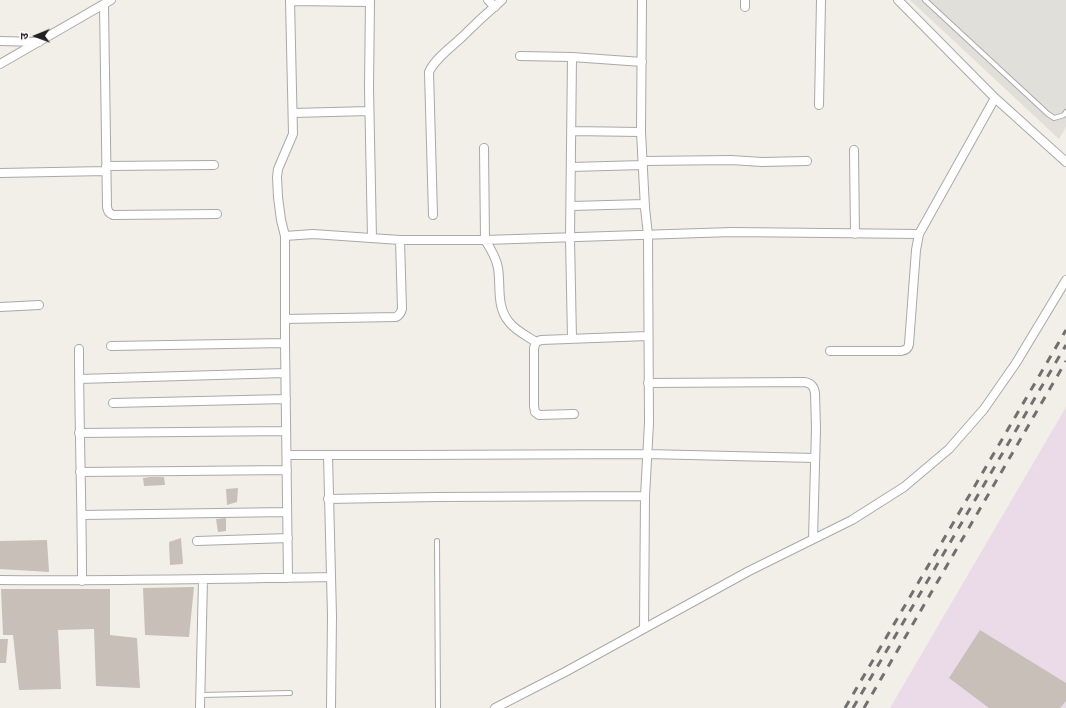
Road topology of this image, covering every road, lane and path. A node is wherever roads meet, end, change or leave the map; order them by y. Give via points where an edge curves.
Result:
1 (290, 0) edge
2 (488, 0) edge
3 (502, 0) edge
4 (642, 0) edge
5 (820, 0) edge
6 (898, 0) edge
7 (925, 0) edge
8 (370, 1) edge
9 (108, 2) edge
10 (495, 7) junction
11 (0, 40) edge
12 (40, 42) junction
13 (520, 56) dead end
14 (572, 57) junction
15 (642, 62) junction
16 (0, 64) edge
17 (995, 98) junction
18 (819, 105) dead end
19 (369, 111) junction
20 (293, 112) junction
21 (1066, 112) edge
22 (571, 131) junction
23 (641, 132) junction
24 (484, 148) dead end
25 (854, 150) dead end
26 (808, 161) dead end
27 (1066, 162) edge
28 (643, 163) junction
29 (214, 165) dead end
30 (571, 167) junction
31 (106, 169) junction
32 (0, 173) edge
33 (645, 204) junction
34 (571, 206) junction
35 (216, 214) dead end
36 (433, 215) dead end
37 (855, 234) junction
38 (919, 234) junction
39 (648, 235) junction
40 (285, 236) junction
41 (372, 238) junction
42 (570, 238) junction
43 (400, 240) junction
44 (485, 240) junction
45 (1066, 280) edge
46 (39, 305) dead end
47 (0, 307) edge
48 (285, 319) junction
49 (648, 336) junction
50 (572, 339) junction
51 (536, 342) junction
52 (285, 343) junction
53 (111, 346) dead end
54 (79, 349) dead end
55 (830, 351) dead end
56 (286, 373) junction
57 (79, 379) junction
58 (648, 383) junction
59 (286, 399) junction
60 (113, 403) dead end
61 (574, 414) dead end
62 (286, 430) junction
63 (79, 433) junction
64 (647, 454) junction
65 (287, 455) junction
66 (328, 455) junction
67 (815, 458) junction
68 (287, 470) junction
69 (80, 472) junction
70 (645, 496) junction
71 (328, 499) junction
72 (287, 512) junction
73 (82, 515) junction
74 (288, 538) junction
75 (813, 539) junction
76 (197, 541) dead end
77 (437, 541) dead end
78 (330, 577) junction
79 (288, 578) junction
80 (0, 580) edge
81 (203, 580) junction
82 (82, 581) junction
83 (644, 628) junction
84 (290, 692) dead end
85 (200, 695) junction
86 (200, 708) edge
87 (331, 708) edge
88 (438, 708) edge
89 (496, 708) edge

1 - 8 street
1 - 20 street
2 - 10 street
3 - 10 street
4 - 15 street
5 - 18 street
6 - 17 street
7 - 21 lane via 1048,114 1054,118
8 - 19 street
9 - 12 street
9 - 31 street
10 - 36 street via 436,62 429,72
11 - 12 street
12 - 16 street
13 - 14 street
14 - 15 street
14 - 22 street
15 - 23 street
17 - 27 street
17 - 38 street
19 - 20 street
19 - 41 street
20 - 40 street via 293,134 277,177
22 - 23 street
22 - 30 street
23 - 28 street
24 - 44 street
25 - 37 street
26 - 28 street
28 - 30 street
28 - 33 street
29 - 31 street
30 - 34 street
31 - 32 street
31 - 35 street via 107,207 110,214
33 - 34 street
33 - 39 street
34 - 42 street
37 - 38 street
37 - 39 street via 732,232
38 - 55 street via 908,348 901,351
39 - 42 street
39 - 49 street
40 - 41 street via 323,234
40 - 48 street
41 - 43 street
42 - 44 street
42 - 50 street
43 - 44 street
43 - 48 street via 402,309 399,316
44 - 51 street via 496,259 499,299 505,318 518,331
45 - 75 street via 1016,363 984,409 949,449 904,487 852,520
46 - 47 street
48 - 52 street
49 - 50 street
49 - 58 street
50 - 51 street
51 - 61 street via 535,412
52 - 53 street
52 - 56 street
54 - 57 street
56 - 57 street
56 - 59 street
57 - 63 street
58 - 64 street
58 - 67 street via 808,382 815,393
59 - 60 street
59 - 62 street
62 - 63 street
62 - 65 street
63 - 69 street
64 - 66 street
64 - 67 street
64 - 70 street
65 - 66 street
65 - 68 street
66 - 71 street
67 - 75 street
68 - 69 street
68 - 72 street
69 - 73 street
70 - 71 street
70 - 83 street
71 - 78 street
72 - 73 street
72 - 74 street
73 - 82 street
74 - 76 street
74 - 79 street
75 - 83 street
77 - 88 lane
78 - 79 street
78 - 87 street
79 - 81 street
80 - 82 street
81 - 82 street
81 - 85 street
83 - 89 street
84 - 85 lane
85 - 86 street

